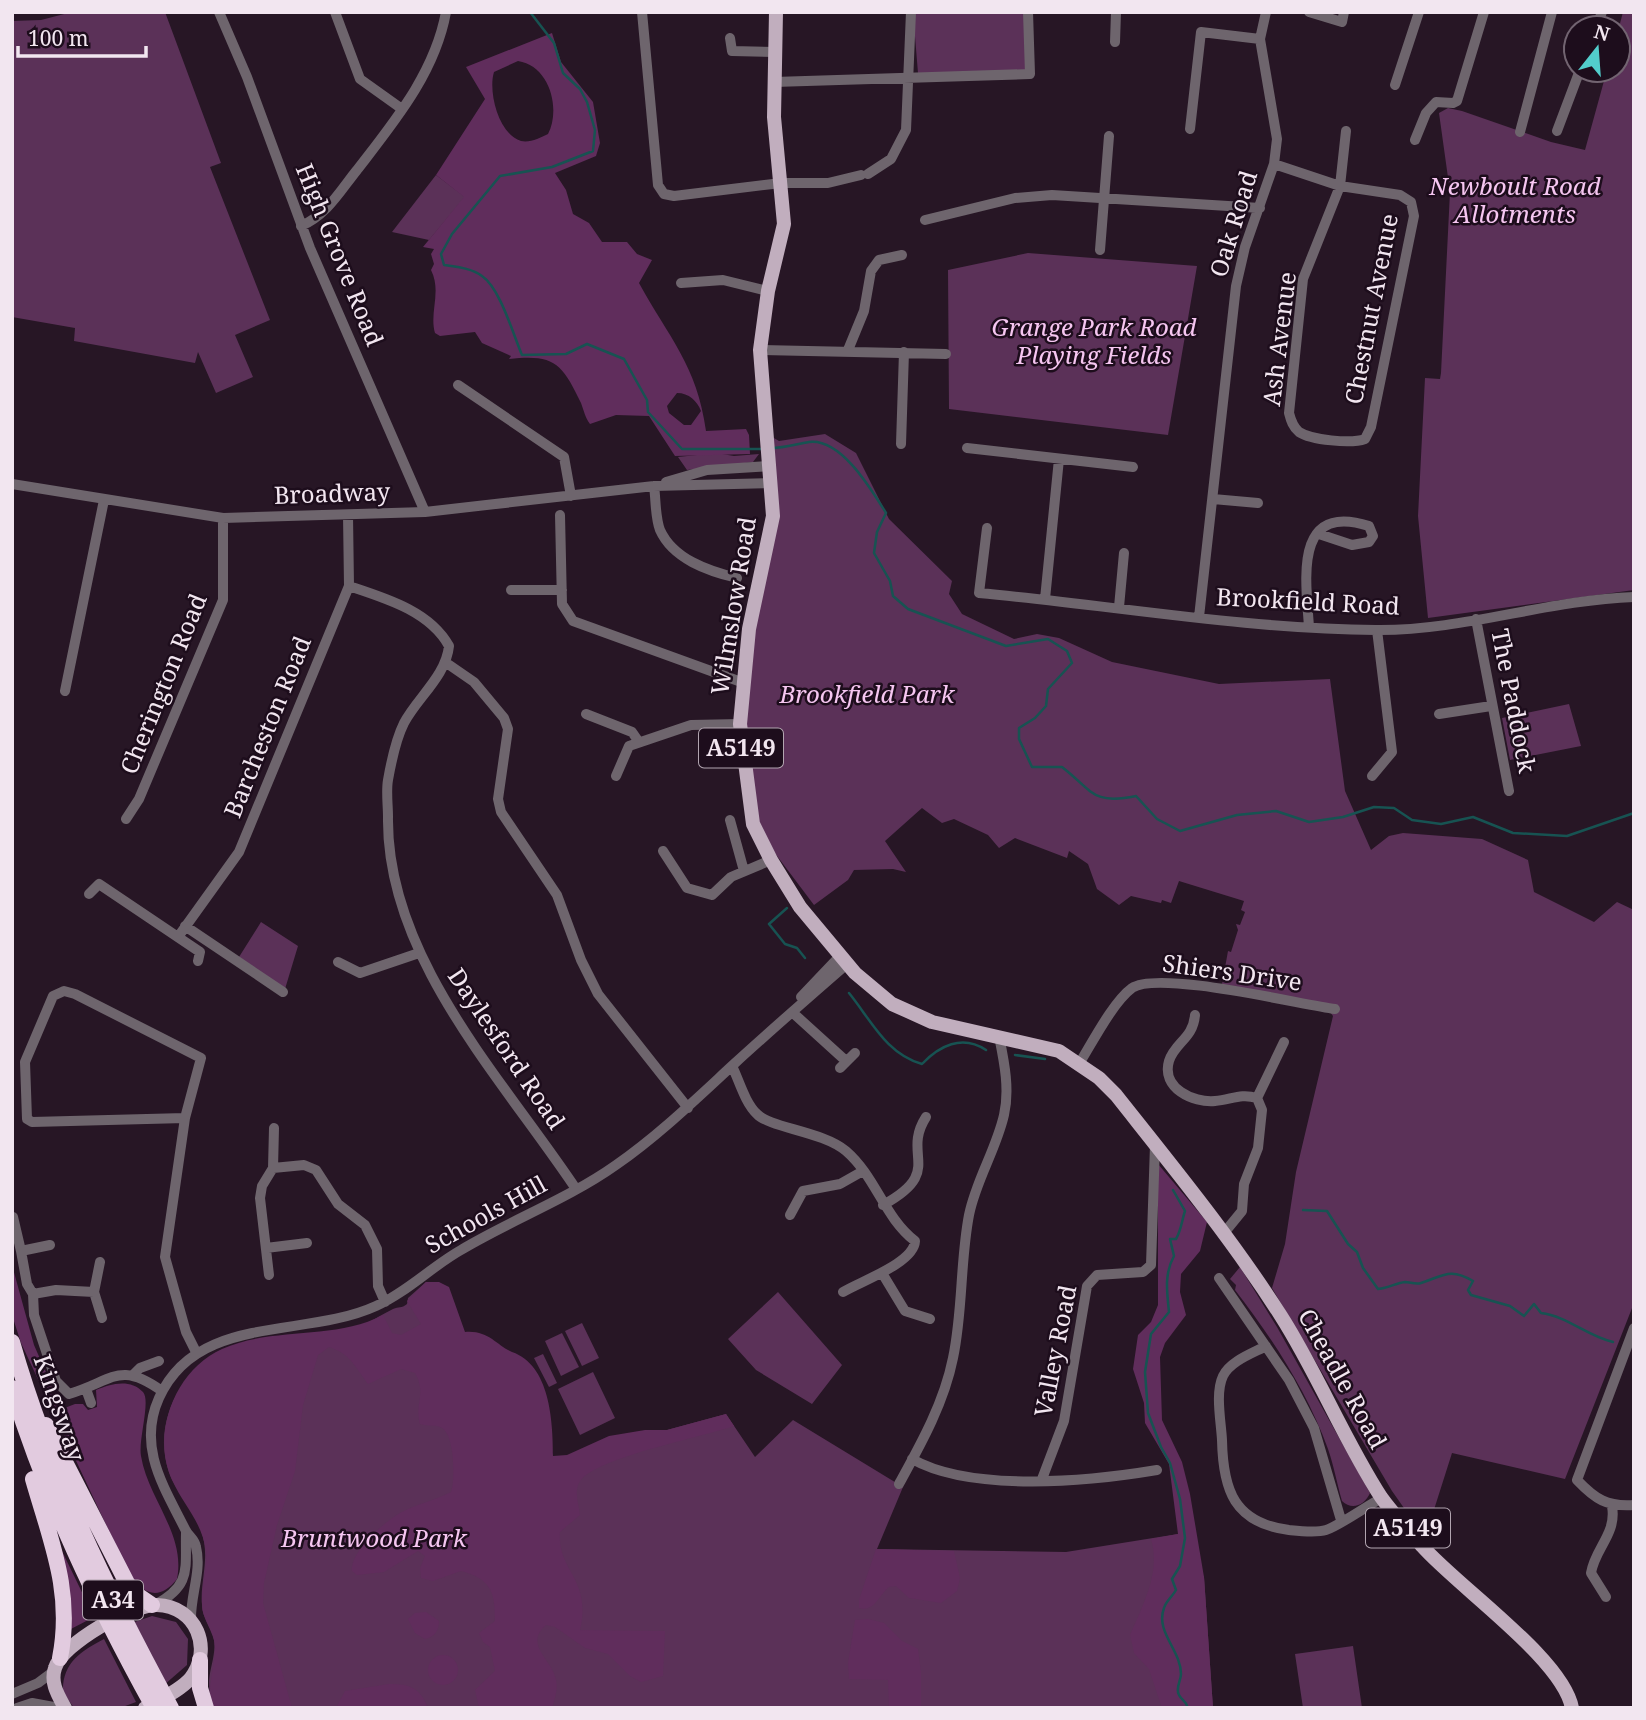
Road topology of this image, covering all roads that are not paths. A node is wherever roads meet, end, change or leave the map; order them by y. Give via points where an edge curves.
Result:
1 (219, 12) edge
2 (335, 12) edge
3 (446, 12) edge
4 (642, 12) edge
5 (776, 12) edge
6 (911, 12) edge
7 (1028, 12) edge
8 (1116, 12) edge
9 (1266, 12) edge
10 (1309, 12) edge
11 (1344, 12) edge
12 (1419, 12) edge
13 (1484, 12) edge
14 (1552, 12) edge
15 (730, 38) dead end
16 (1260, 39) junction
17 (1115, 42) dead end
18 (776, 52) junction
19 (909, 78) junction
20 (774, 82) junction
21 (1575, 84) edge
22 (1395, 85) dead end
23 (402, 109) junction
24 (1424, 119) junction
25 (1437, 123) dead end
26 (1191, 129) dead end
27 (1346, 131) dead end
28 (1557, 131) dead end
29 (1520, 132) dead end
30 (1109, 136) dead end
31 (1415, 140) dead end
32 (1274, 164) junction
33 (780, 183) junction
34 (1340, 186) junction
35 (1105, 198) junction
36 (1260, 208) junction
37 (925, 220) dead end
38 (301, 226) junction
39 (1100, 250) dead end
40 (902, 255) dead end
41 (681, 283) dead end
42 (768, 291) junction
43 (760, 350) junction
44 (848, 350) junction
45 (904, 352) junction
46 (946, 354) dead end
47 (457, 384) dead end
48 (1364, 439) joint
49 (901, 444) dead end
50 (967, 448) dead end
51 (770, 462) junction
52 (1059, 464) junction
53 (1133, 467) dead end
54 (771, 483) junction
55 (12, 484) edge
56 (654, 486) junction
57 (571, 496) junction
58 (1213, 499) junction
59 (104, 500) junction
60 (1258, 503) dead end
61 (425, 512) junction
62 (348, 515) junction
63 (560, 515) dead end
64 (223, 518) junction
65 (987, 528) dead end
66 (1319, 534) dead end
67 (1124, 553) dead end
68 (737, 578) dead end
69 (349, 586) junction
70 (511, 590) dead end
71 (562, 590) junction
72 (1634, 597) edge
73 (1045, 599) junction
74 (1119, 607) junction
75 (1199, 617) junction
76 (1476, 619) junction
77 (1309, 626) junction
78 (1377, 630) junction
79 (445, 663) junction
80 (744, 683) junction
81 (65, 691) dead end
82 (1492, 706) junction
83 (586, 714) dead end
84 (1439, 714) dead end
85 (740, 724) junction
86 (639, 742) junction
87 (617, 776) dead end
88 (1371, 776) dead end
89 (1509, 791) dead end
90 (126, 819) dead end
91 (730, 820) dead end
92 (663, 851) dead end
93 (771, 860) junction
94 (744, 871) junction
95 (89, 894) dead end
96 (186, 926) junction
97 (178, 937) junction
98 (419, 953) junction
99 (843, 960) junction
100 (198, 961) dead end
101 (338, 962) dead end
102 (283, 992) dead end
103 (795, 1009) junction
104 (1335, 1009) dead end
105 (1195, 1015) dead end
106 (999, 1036) junction
107 (1284, 1042) dead end
108 (847, 1061) dead end
109 (1079, 1064) junction
110 (732, 1066) junction
111 (1257, 1098) junction
112 (688, 1108) junction
113 (926, 1116) dead end
114 (185, 1118) junction
115 (274, 1128) dead end
116 (1155, 1145) junction
117 (273, 1168) junction
118 (863, 1171) junction
119 (576, 1189) junction
120 (883, 1205) junction
121 (790, 1215) dead end
122 (13, 1217) edge
123 (1224, 1233) junction
124 (307, 1243) dead end
125 (50, 1245) dead end
126 (266, 1248) junction
127 (21, 1251) junction
128 (100, 1262) dead end
129 (882, 1273) junction
130 (269, 1275) dead end
131 (1219, 1278) dead end
132 (94, 1292) junction
133 (843, 1293) dead end
134 (33, 1294) junction
135 (385, 1302) junction
136 (102, 1318) dead end
137 (930, 1319) dead end
138 (1633, 1331) edge
139 (12, 1342) edge
140 (1266, 1346) junction
141 (196, 1352) junction
142 (159, 1361) dead end
143 (134, 1374) junction
144 (12, 1388) edge
145 (86, 1389) junction
146 (162, 1391) junction
147 (24, 1403) junction
148 (91, 1403) dead end
149 (912, 1459) junction
150 (1157, 1470) dead end
151 (1042, 1479) junction
152 (899, 1484) dead end
153 (56, 1491) junction
154 (1382, 1498) junction
155 (1634, 1505) edge
156 (1612, 1506) junction
157 (1341, 1520) junction
158 (186, 1533) junction
159 (1606, 1597) dead end
160 (154, 1605) junction
161 (191, 1621) junction
162 (200, 1660) junction
163 (57, 1664) junction
164 (12, 1694) edge
165 (171, 1701) edge
166 (17, 1708) edge
167 (59, 1708) edge
168 (65, 1708) edge
169 (145, 1708) edge
170 (154, 1708) edge
171 (206, 1708) edge
172 (1572, 1708) edge

1 - 38 street, High Grove Road
2 - 23 street via 359,79
3 - 23 street via 426,71
4 - 33 street via 658,185 664,194
5 - 18 main road, Wilmslow Road / A5149
6 - 19 street
7 - 19 street via 1030,74
8 - 17 street
9 - 16 street, Oak Road
10 - 11 street via 1342,22
12 - 22 street
13 - 24 street via 1457,101 1436,102
14 - 29 street
15 - 18 street via 732,51
16 - 26 street via 1201,32
16 - 32 street, Oak Road via 1277,139
18 - 20 main road, Wilmslow Road / A5149
19 - 20 street
19 - 33 street via 906,130 891,159 864,175 828,183
20 - 33 main road, Wilmslow Road / A5149
21 - 28 street
23 - 38 street via 324,212
24 - 25 street
24 - 31 street
27 - 34 street
30 - 35 street
32 - 34 street, Chestnut Avenue
32 - 36 street, Oak Road
33 - 42 main road, Wilmslow Road / A5149 via 784,224
34 - 48 street, Chestnut Avenue via 1399,195 1411,202 1414,216 1371,427
34 - 48 street, Ash Avenue via 1303,279 1289,413 1302,434 1353,443
35 - 36 street
35 - 37 street via 1015,198
35 - 39 street
36 - 58 street, Oak Road via 1236,286
38 - 61 street, High Grove Road
40 - 44 street via 879,260 871,271 864,311
41 - 42 street via 723,279
42 - 43 main road, Wilmslow Road / A5149
43 - 44 street
43 - 51 main road, Wilmslow Road / A5149
44 - 45 street
45 - 46 street
45 - 49 street
47 - 57 street via 564,457
50 - 52 street
51 - 54 main road, Wilmslow Road / A5149
51 - 56 street, Broadway via 707,470
52 - 53 street
52 - 73 street
54 - 56 street, Broadway
54 - 80 main road, Wilmslow Road / A5149 via 773,516 749,629
55 - 59 street, Broadway
56 - 57 street, Broadway
56 - 68 street via 660,529 671,546 688,561
57 - 61 street, Broadway
58 - 60 street
58 - 75 street, Oak Road
59 - 64 street, Broadway
59 - 81 street
61 - 62 street, Broadway
62 - 64 street, Broadway
62 - 69 street, Barcheston Road
63 - 71 street
64 - 90 street, Cherington Road via 223,600 139,799
65 - 73 street, Brookfield Road via 979,593
66 - 77 street via 1306,555
67 - 74 street
69 - 79 street via 387,599 441,632 449,646
69 - 96 street, Barcheston Road via 239,852
70 - 71 street
71 - 80 street via 562,604 573,621
72 - 76 street, Brookfield Road via 1555,604
73 - 74 street, Brookfield Road
74 - 75 street, Brookfield Road
75 - 77 street, Brookfield Road
76 - 78 street, Brookfield Road
76 - 82 street, The Paddock
77 - 78 street, Brookfield Road
78 - 88 street via 1392,752
79 - 98 street, Daylesford Road via 403,724 388,781 387,842 400,900
79 - 112 street via 474,682 504,718 508,729 498,799 501,812 557,895 598,994
80 - 85 main road, Wilmslow Road / A5149
82 - 84 street
82 - 89 street, The Paddock
83 - 86 street via 632,732
85 - 86 street via 691,725
85 - 93 main road, Wilmslow Road / A5149 via 753,824
86 - 87 street via 629,746
91 - 94 street
92 - 94 street via 687,888 714,900 722,883
93 - 94 street
93 - 99 main road, Wilmslow Road / A5149 via 801,915
95 - 97 street via 99,884
96 - 97 street, Barcheston Road
96 - 102 street
97 - 100 street via 200,952
98 - 101 street via 360,973
98 - 119 street, Daylesford Road via 454,1016
99 - 103 street, Schools Hill via 802,995
99 - 106 main road, Wilmslow Road / A5149 via 875,992 914,1017
103 - 108 street
103 - 110 street, Schools Hill
104 - 109 street, Shiers Drive via 1194,985 1139,984 1126,994
105 - 111 street via 1194,1029 1169,1060 1174,1088 1192,1098 1216,1101 1245,1095
106 - 109 main road, Wilmslow Road / A5149 via 1059,1051
106 - 149 street via 1005,1073 1004,1112 969,1218 951,1367 940,1403
107 - 111 street
109 - 116 main road, Cheadle Road / A5149 via 1116,1095
110 - 112 street, Schools Hill
110 - 118 street via 756,1114 821,1136 845,1150
111 - 123 street via 1262,1110 1258,1148 1244,1184 1242,1211
112 - 119 street, Schools Hill via 618,1164
113 - 120 street via 914,1184
114 - 114 street via 27,1119 27,1055 53,996 67,991 201,1058
114 - 141 street via 165,1264
115 - 117 street
116 - 123 main road, Cheadle Road / A5149
116 - 151 street, Valley Road via 1151,1265 1143,1272 1097,1275 1087,1286 1067,1409
117 - 126 street via 260,1198
117 - 135 street via 304,1165 316,1170 338,1204 365,1225 377,1249 378,1286
118 - 120 street
118 - 121 street via 840,1184 803,1191
119 - 135 street, Schools Hill via 445,1259
120 - 129 street via 915,1241 909,1254
122 - 127 street
123 - 154 main road, Cheadle Road / A5149 via 1282,1318
124 - 126 street
125 - 127 street
126 - 130 street
127 - 134 street
128 - 132 street
129 - 133 street
129 - 137 street via 905,1311
131 - 140 street
132 - 134 street
132 - 136 street
134 - 145 street via 34,1315 56,1381 69,1394
135 - 141 street, Schools Hill via 341,1319 241,1336
138 - 156 street via 1577,1480 1593,1497
139 - 147 highway, Kingsway / A34
140 - 157 street via 1314,1428
140 - 157 street via 1232,1365 1223,1376 1222,1473 1229,1495 1248,1517 1268,1528 1327,1530
141 - 146 street, Schools Hill
142 - 143 street
143 - 145 street via 114,1376
143 - 146 street
144 - 147 highway, Kingsway / A34
145 - 148 street
146 - 158 street, Schools Hill via 153,1415 152,1455
147 - 153 highway, Kingsway / A34
147 - 160 highway via 59,1446 127,1583
147 - 163 highway via 27,1458 65,1599 65,1633
149 - 151 street via 943,1473
149 - 152 street
150 - 151 street via 1076,1480
153 - 165 highway, A34
153 - 170 highway, A34 via 76,1559
154 - 157 street
154 - 172 main road, Cheadle Road / A5149 via 1450,1576 1548,1666
155 - 156 street
156 - 159 street via 1615,1520 1591,1573
158 - 160 street, Schools Hill via 183,1580 174,1593
158 - 161 street, Schools Hill via 197,1551
160 - 161 main road via 178,1610
160 - 163 main road via 99,1628
161 - 162 main road via 201,1642
162 - 165 main road
162 - 171 highway
163 - 164 street via 38,1683
163 - 168 main road via 54,1687
165 - 169 main road
166 - 167 street via 32,1703

